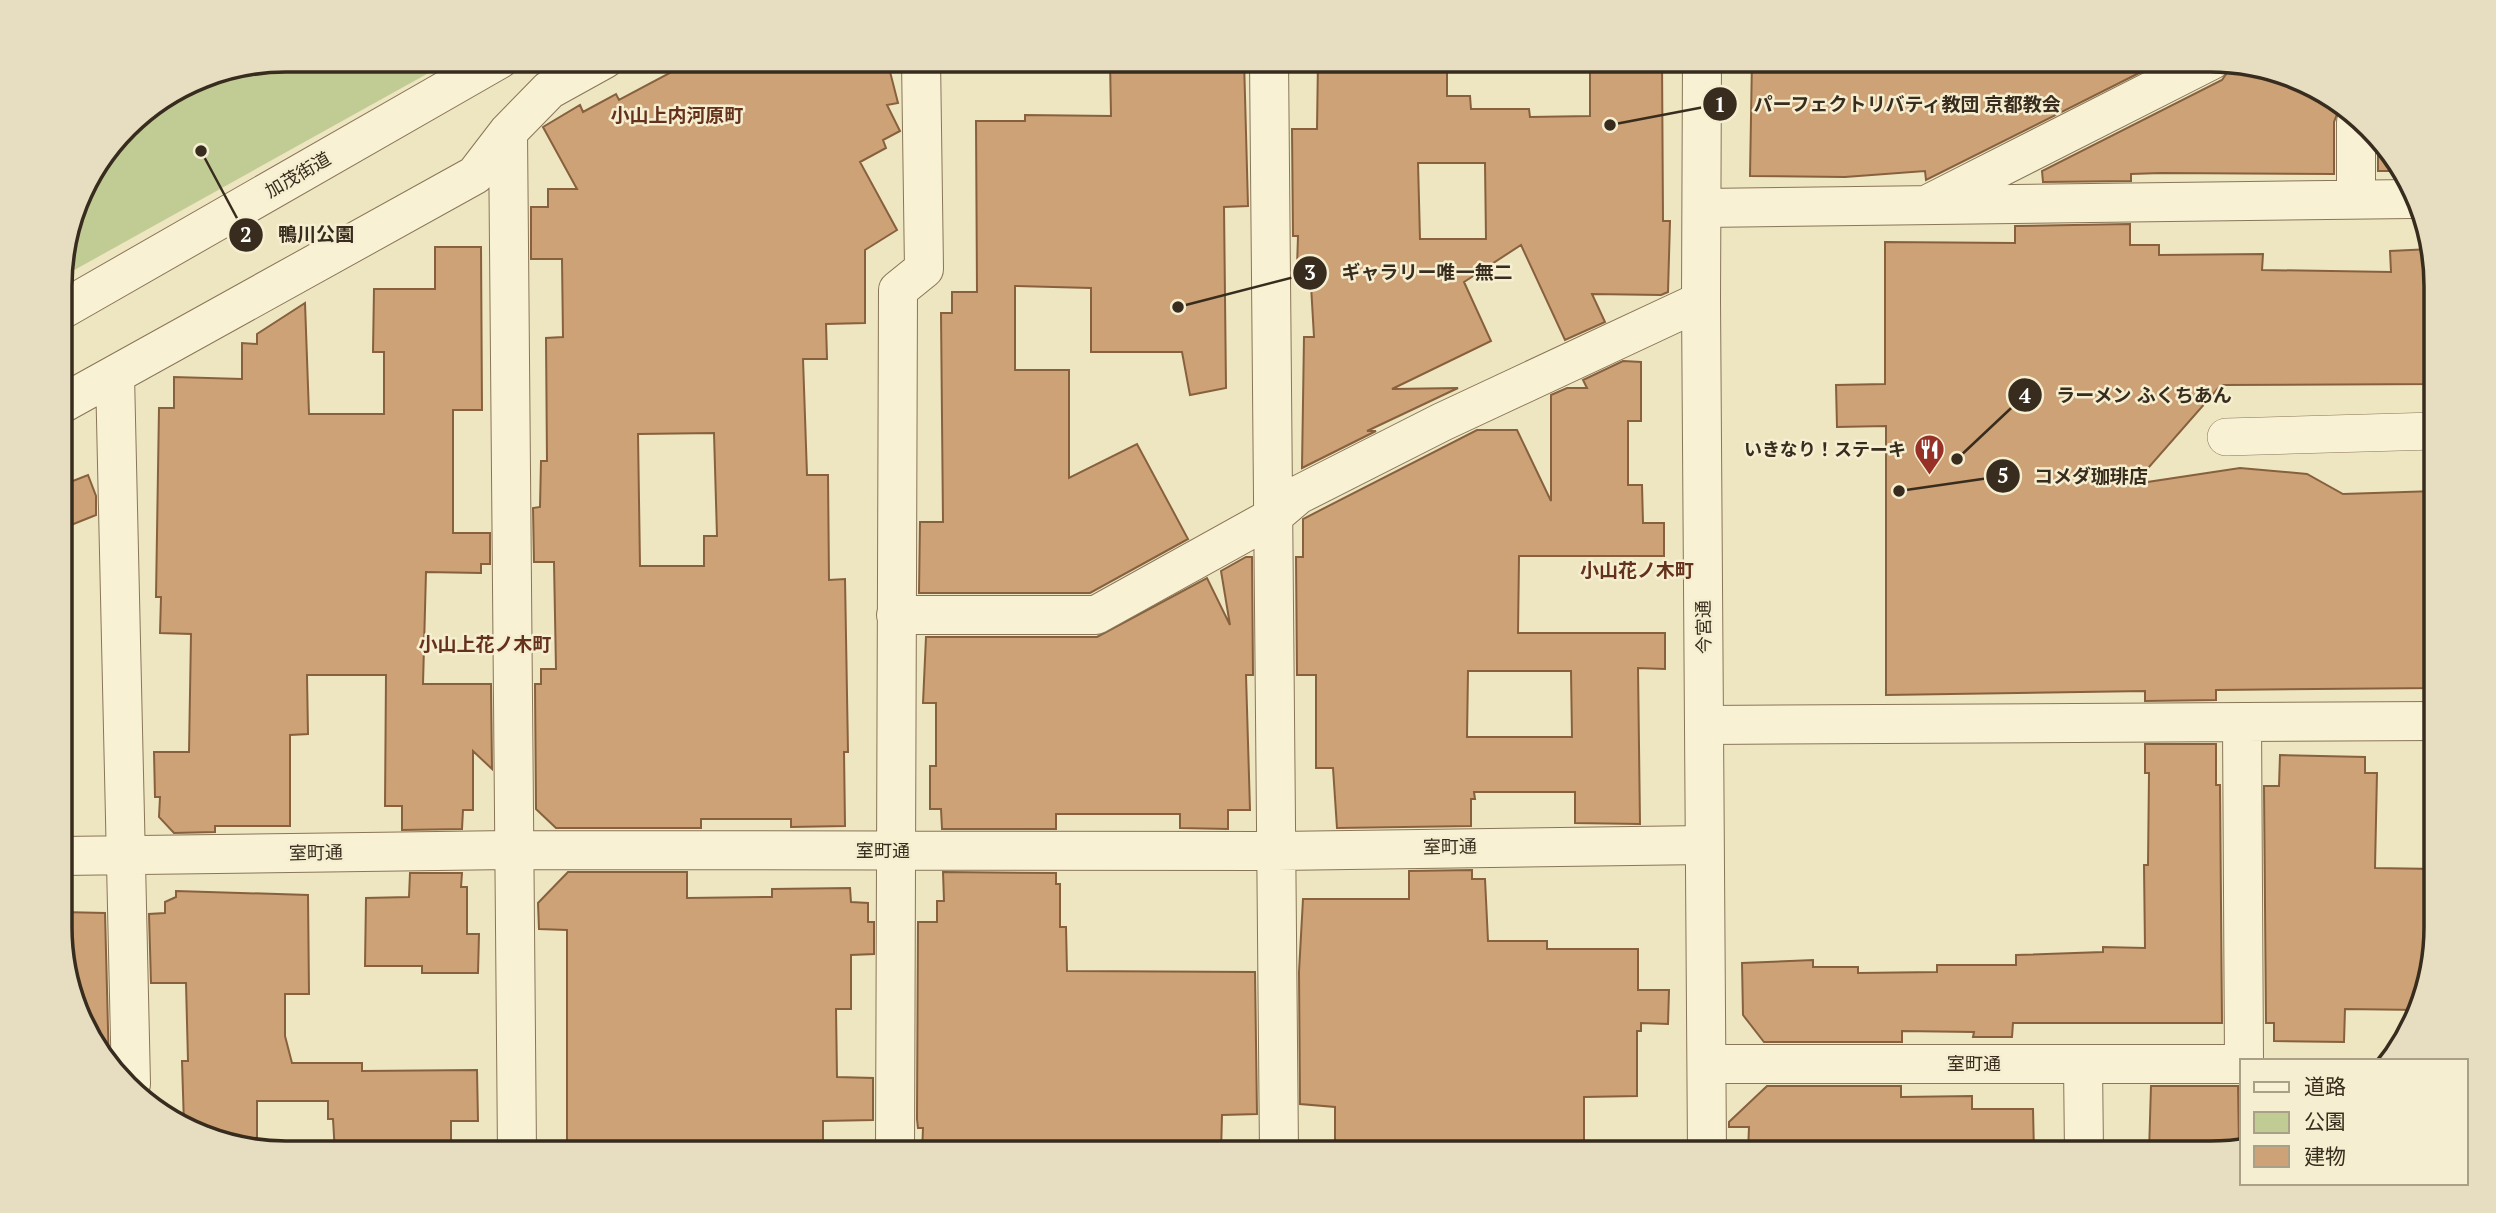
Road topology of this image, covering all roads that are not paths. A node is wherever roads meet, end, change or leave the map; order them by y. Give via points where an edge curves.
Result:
1 (479, 72) edge
2 (583, 72) edge
3 (921, 72) edge
4 (1269, 72) edge
5 (1702, 72) edge
6 (2188, 72) edge
7 (2356, 129) edge
8 (508, 132) junction
9 (2356, 199) junction
10 (2406, 199) edge
11 (1702, 208) junction
12 (1920, 208) junction
13 (1701, 300) junction
14 (72, 304) edge
15 (115, 375) junction
16 (72, 398) edge
17 (2424, 431) edge
18 (2226, 437) dead end
19 (1271, 518) junction
20 (896, 615) junction
21 (2424, 721) edge
22 (2242, 722) junction
23 (1704, 725) junction
24 (1704, 845) junction
25 (516, 850) junction
26 (894, 851) junction
27 (1278, 851) junction
28 (72, 856) edge
29 (127, 856) junction
30 (2243, 1059) edge
31 (2240, 1062) edge
32 (1706, 1064) junction
33 (2083, 1064) junction
34 (131, 1075) edge
35 (517, 1141) edge
36 (895, 1141) edge
37 (1279, 1141) edge
38 (1707, 1141) edge
39 (2084, 1141) edge

1 - 14 street, 加茂街道
2 - 8 street via 549,90
3 - 20 street via 924,269 898,290
4 - 19 street
5 - 11 street, 今宮通
6 - 12 street
7 - 9 street
8 - 15 street via 475,175
8 - 25 street
9 - 10 street
9 - 12 street
11 - 12 street
11 - 13 street, 今宮通
13 - 19 street via 1310,489
13 - 23 street, 今宮通
15 - 16 street
15 - 29 street
17 - 18 street
19 - 20 street via 1096,615
19 - 27 street
20 - 26 street
21 - 22 street
22 - 23 street
22 - 30 street
23 - 24 street, 今宮通
24 - 27 street, 室町通
24 - 32 street, 今宮通
25 - 26 street, 室町通
25 - 29 street, 室町通
25 - 35 street
26 - 27 street, 室町通
26 - 36 street
27 - 37 street
28 - 29 street, 室町通
29 - 34 street
31 - 33 street, 室町通
32 - 33 street, 室町通
32 - 38 street, 今宮通
33 - 39 street

